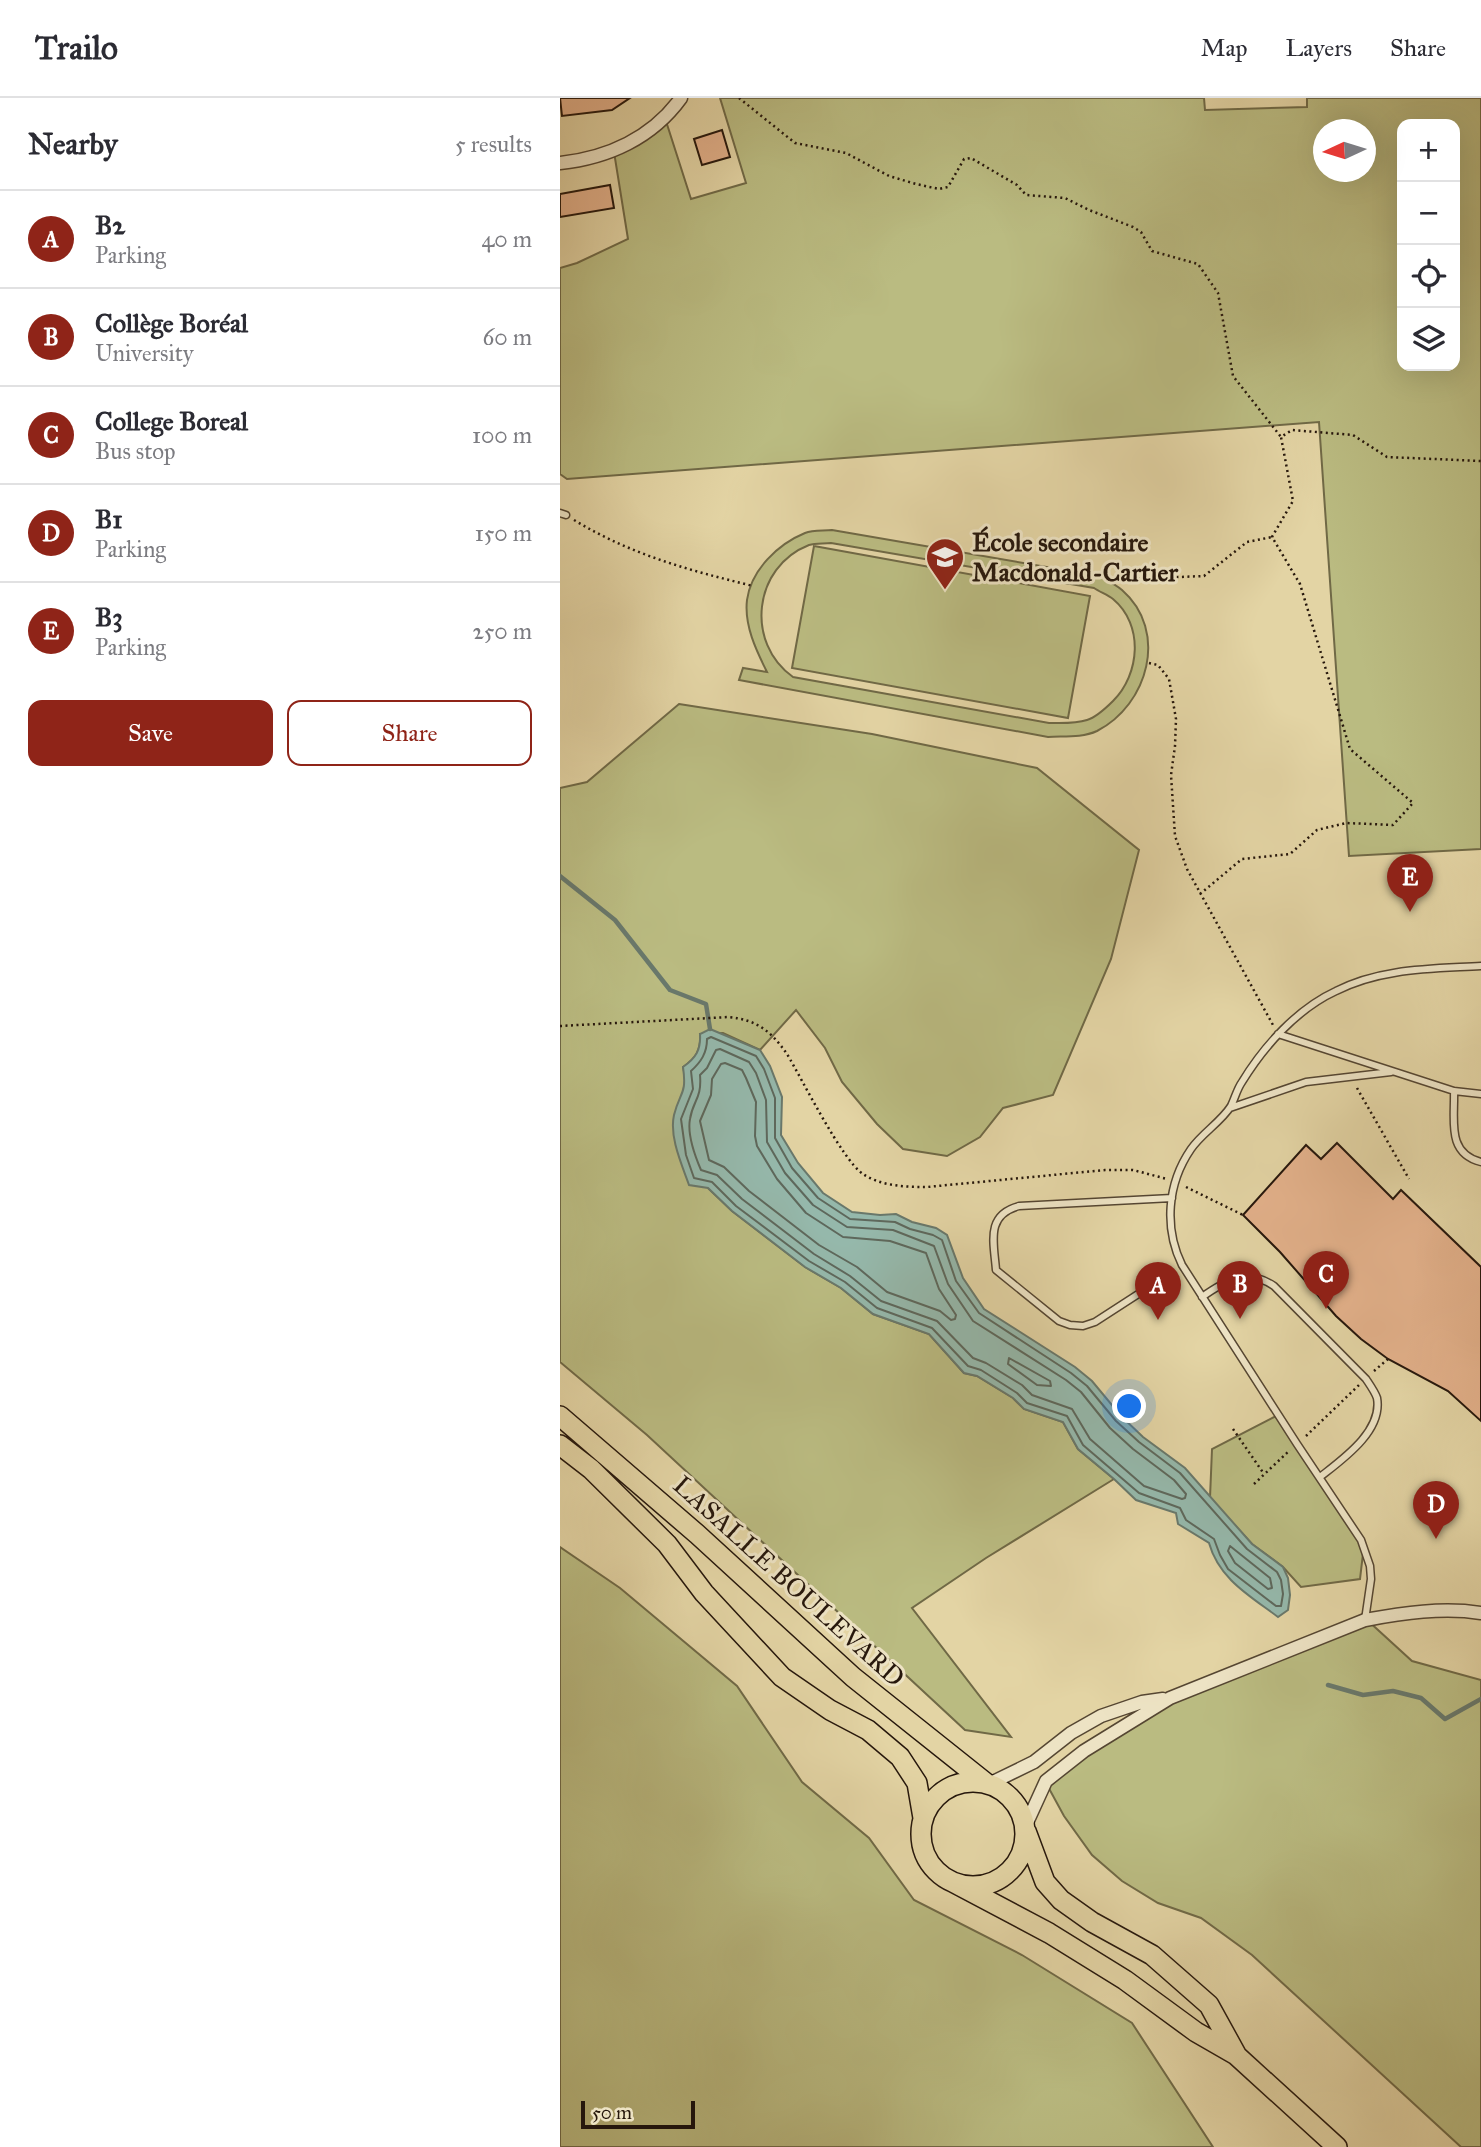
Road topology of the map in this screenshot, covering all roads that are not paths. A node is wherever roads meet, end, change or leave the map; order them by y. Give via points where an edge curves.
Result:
1 (681, 98) edge
2 (560, 163) edge
3 (1481, 966) edge
4 (1279, 1034) junction
5 (1394, 1072) junction
6 (1454, 1091) junction
7 (1481, 1094) edge
8 (1230, 1108) junction
9 (1481, 1161) edge
10 (1172, 1198) junction
11 (1146, 1289) dead end
12 (1202, 1297) junction
13 (560, 1416) edge
14 (560, 1445) edge
15 (1320, 1477) junction
16 (1481, 1613) edge
17 (1365, 1620) junction
18 (1170, 1698) junction
19 (988, 1783) junction
20 (923, 1818) junction
21 (1025, 1829) junction
22 (949, 1880) junction
23 (1236, 2054) junction
24 (1337, 2147) edge

1 - 2 street via 665,117 623,147
3 - 4 lane via 1406,970 1362,980 1316,1001
4 - 5 lane
4 - 8 lane via 1241,1082
5 - 6 lane
5 - 8 lane via 1298,1084
6 - 7 lane
6 - 9 lane via 1458,1147 1467,1157
8 - 10 lane via 1191,1150
10 - 11 lane via 1018,1206 1007,1209 993,1229 996,1270 1059,1321 1070,1325 1095,1322
10 - 12 lane via 1170,1223 1176,1252
12 - 15 lane
12 - 15 lane via 1233,1278 1264,1279 1366,1378 1377,1396 1376,1421
13 - 19 highway, LASALLE BOULEVARD via 853,1677
14 - 20 highway, LASALLE BOULEVARD via 667,1544 713,1604 782,1677 868,1730 900,1757 916,1783
15 - 17 lane via 1367,1553 1371,1579
16 - 17 street via 1444,1611
17 - 18 street
18 - 19 street via 1101,1716 1034,1762
18 - 21 street via 1084,1751 1046,1781
19 - 20 highway via 970,1781 948,1788 930,1804
19 - 21 highway via 1014,1800
20 - 22 highway via 921,1832 928,1860
21 - 22 highway via 1018,1861 1001,1877 979,1886
21 - 23 highway via 1045,1882 1061,1900 1152,1955 1209,2005
22 - 23 highway via 1049,1933
23 - 24 highway

